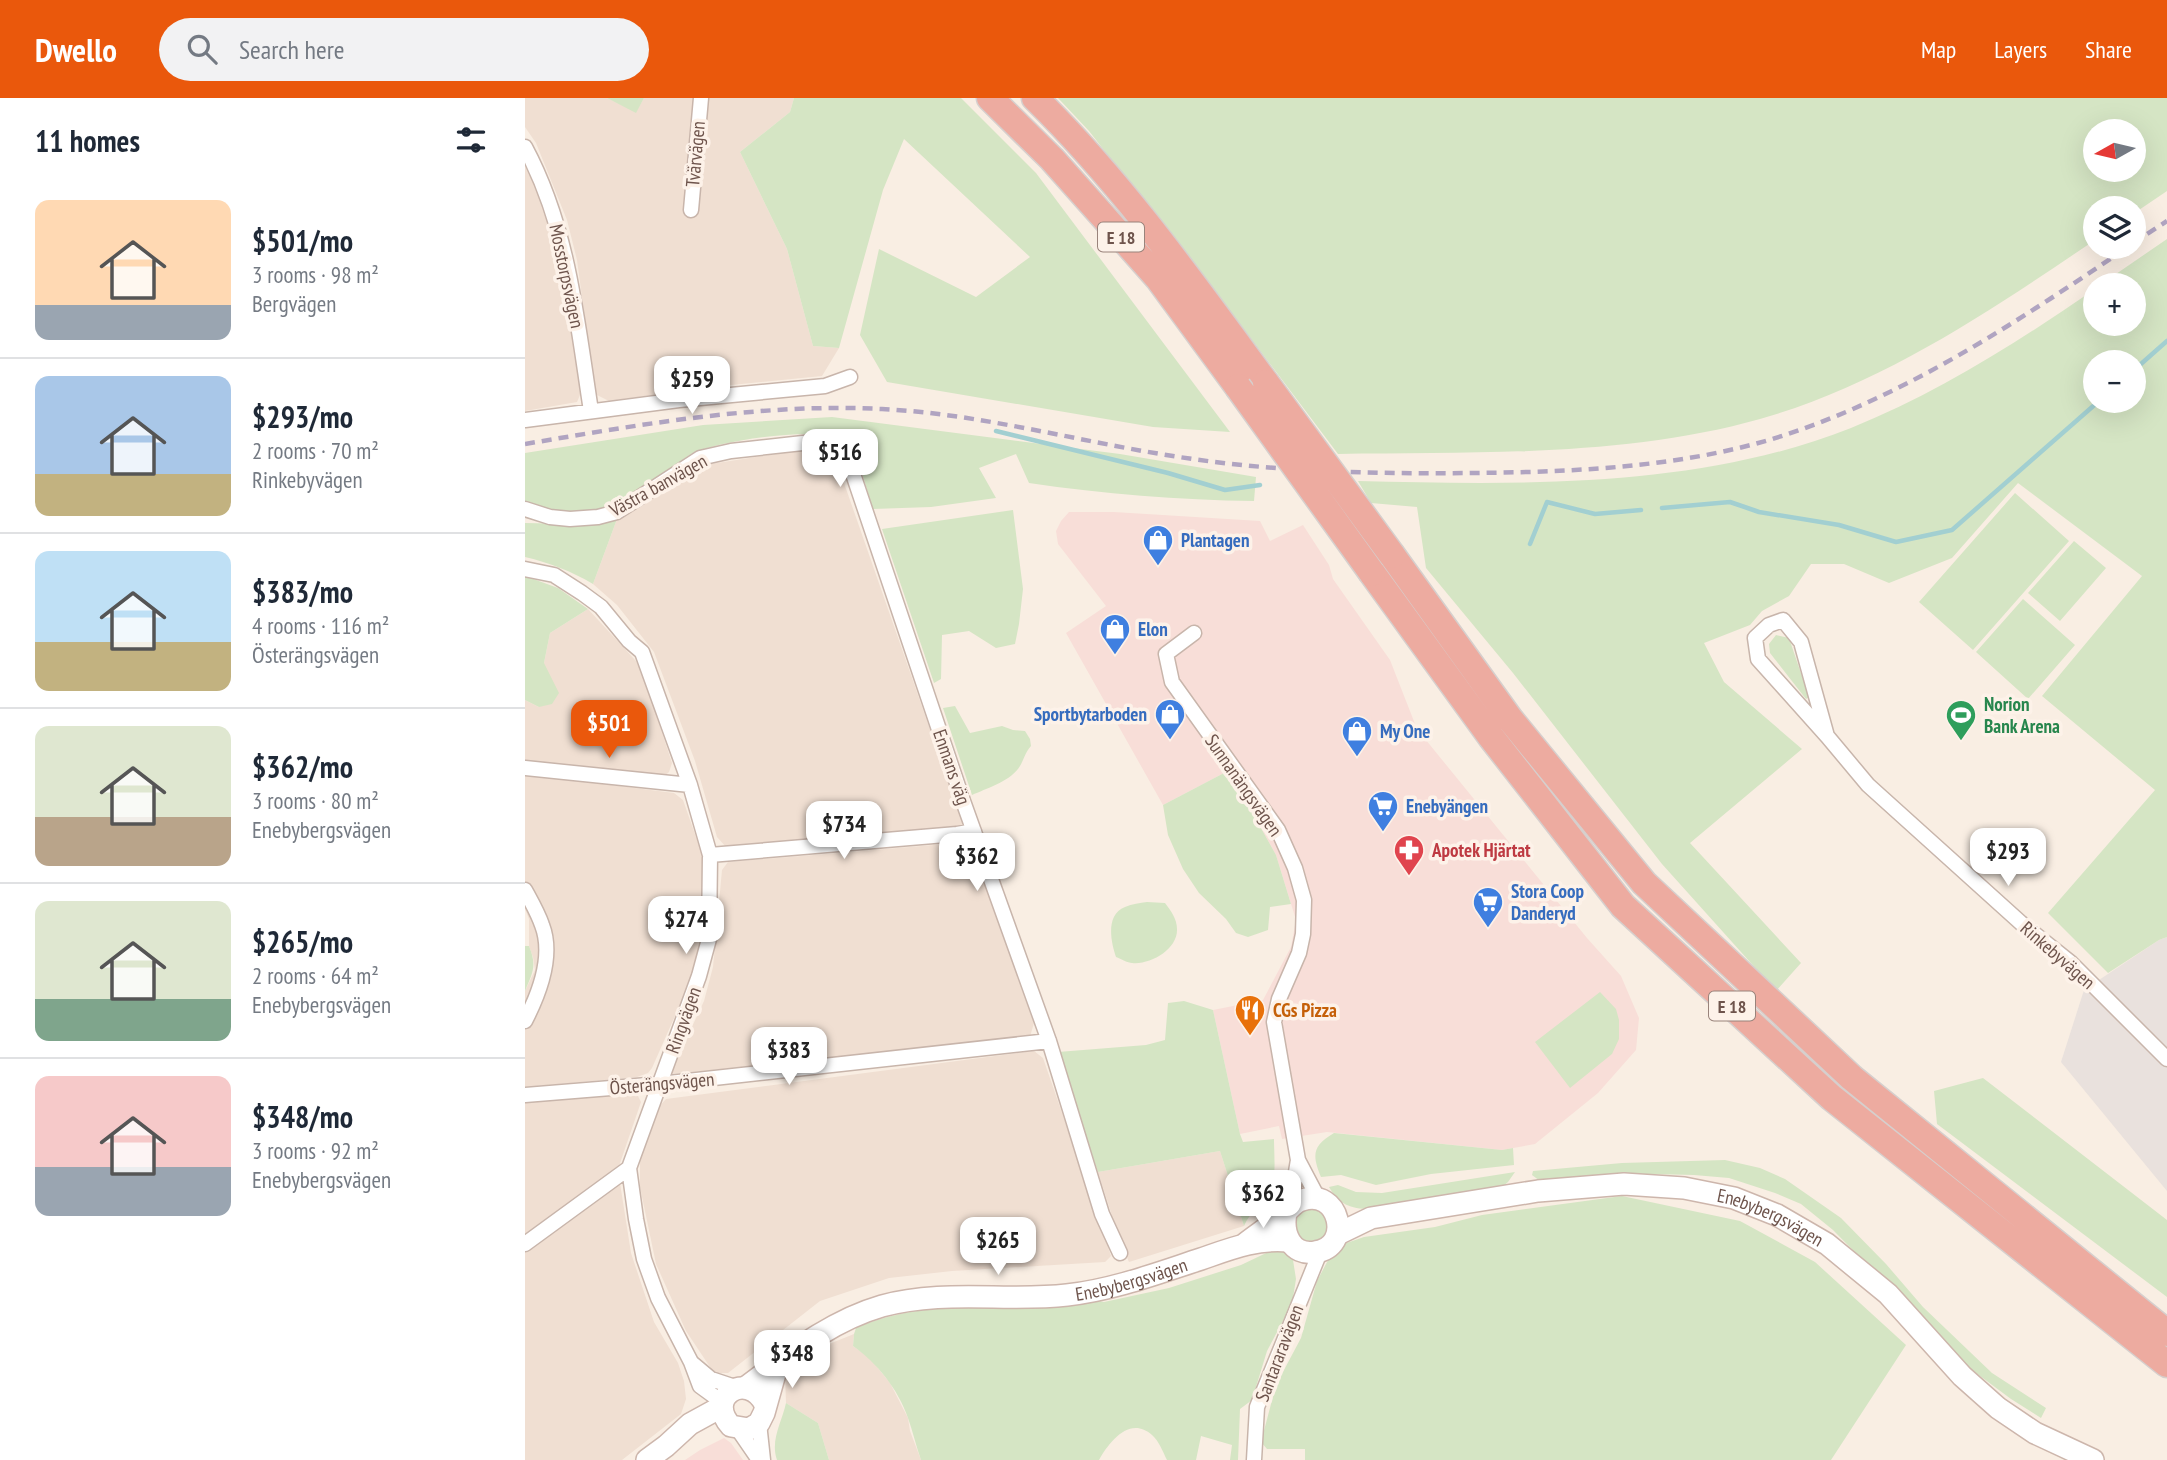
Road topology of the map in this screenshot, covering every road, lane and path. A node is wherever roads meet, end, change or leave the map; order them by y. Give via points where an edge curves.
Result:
1 (701, 98) edge
2 (990, 98) edge
3 (1035, 98) edge
4 (525, 148) edge
5 (691, 210) dead end
6 (850, 377) dead end
7 (591, 411) junction
8 (525, 420) edge
9 (833, 444) joint
10 (525, 509) edge
11 (525, 569) edge
12 (1194, 633) dead end
13 (1827, 736) junction
14 (525, 768) edge
15 (691, 785) junction
16 (974, 831) junction
17 (710, 855) junction
18 (525, 890) edge
19 (525, 1021) edge
20 (1049, 1041) junction
21 (2167, 1059) edge
22 (660, 1084) junction
23 (525, 1095) edge
24 (1298, 1160) junction
25 (629, 1168) junction
26 (1318, 1198) junction
27 (1288, 1211) junction
28 (1336, 1212) junction
29 (1371, 1218) junction
30 (1338, 1234) junction
31 (1246, 1243) junction
32 (525, 1244) edge
33 (1303, 1248) junction
34 (1120, 1253) dead end
35 (2167, 1333) edge
36 (691, 1362) junction
37 (778, 1363) junction
38 (2167, 1364) edge
39 (732, 1396) junction
40 (762, 1414) junction
41 (734, 1427) junction
42 (666, 1446) junction
43 (647, 1460) edge
44 (761, 1460) edge
45 (1254, 1460) edge
46 (2093, 1460) edge

1 - 5 street, Tvärvägen
2 - 38 highway, E 18, bridge via 1052,159 1158,278 1491,737 1623,905 1832,1098
3 - 35 highway, E 18, bridge via 1073,135 1173,258 1510,719 1644,883 1852,1078
4 - 7 street, Mosstorpsvägen via 566,256
6 - 7 street via 825,386
7 - 8 street
9 - 10 street, Västra banvägen via 821,441 700,458 617,512 598,517 550,517
9 - 16 street, Enmans väg via 848,459
11 - 15 street, Ringvägen via 554,575 582,593 642,652
12 - 24 street, Sunnanängsvägen via 1166,654 1172,682 1278,830 1304,900 1299,953 1274,1022
13 - 13 street, Rinkebyvägen via 1795,626 1783,620 1769,625 1755,638 1758,659
13 - 21 street, Rinkebyvägen via 1868,785 2070,963
14 - 15 street
15 - 17 street, Ringvägen
16 - 17 street
16 - 20 street, Enmans väg
17 - 22 street, Ringvägen via 709,939
18 - 19 street via 543,927 546,962 538,996
20 - 22 street, Österängsvägen
20 - 34 street, Enmans väg via 1102,1214
22 - 23 street, Österängsvägen
22 - 25 street, Ringvägen
24 - 26 street, Sunnanängsvägen
24 - 27 street, Sunnanängsvägen
25 - 32 street
25 - 36 street, Ringvägen via 644,1259
26 - 27 main road, Enebybergsvägen via 1300,1200
26 - 28 main road, Enebybergsvägen
27 - 31 main road, Enebybergsvägen
27 - 33 main road via 1283,1224
28 - 29 main road, Enebybergsvägen
28 - 30 main road
29 - 30 main road, Enebybergsvägen
29 - 46 main road, Enebybergsvägen via 1538,1191 1625,1184 1684,1188 1734,1198 1777,1214 1827,1244 1888,1294 1962,1376 1998,1408 2035,1433
30 - 33 main road, Enebybergsvägen via 1328,1247
31 - 33 main road, Enebybergsvägen via 1272,1240
31 - 37 main road, Enebybergsvägen via 1152,1275 1069,1295 953,1296 884,1306 846,1319
33 - 45 street, Santararavägen via 1304,1289 1257,1407
36 - 39 street, Ringvägen
36 - 39 street, Ringvägen via 701,1386
37 - 39 main road, Enebybergsvägen
37 - 40 main road
39 - 40 main road via 760,1395
39 - 41 main road via 724,1418
39 - 42 main road, Enebybergsvägen
40 - 41 main road via 749,1429
40 - 44 street
41 - 42 main road, Enebybergsvägen via 698,1433
41 - 44 street
42 - 43 main road, Enebybergsvägen

